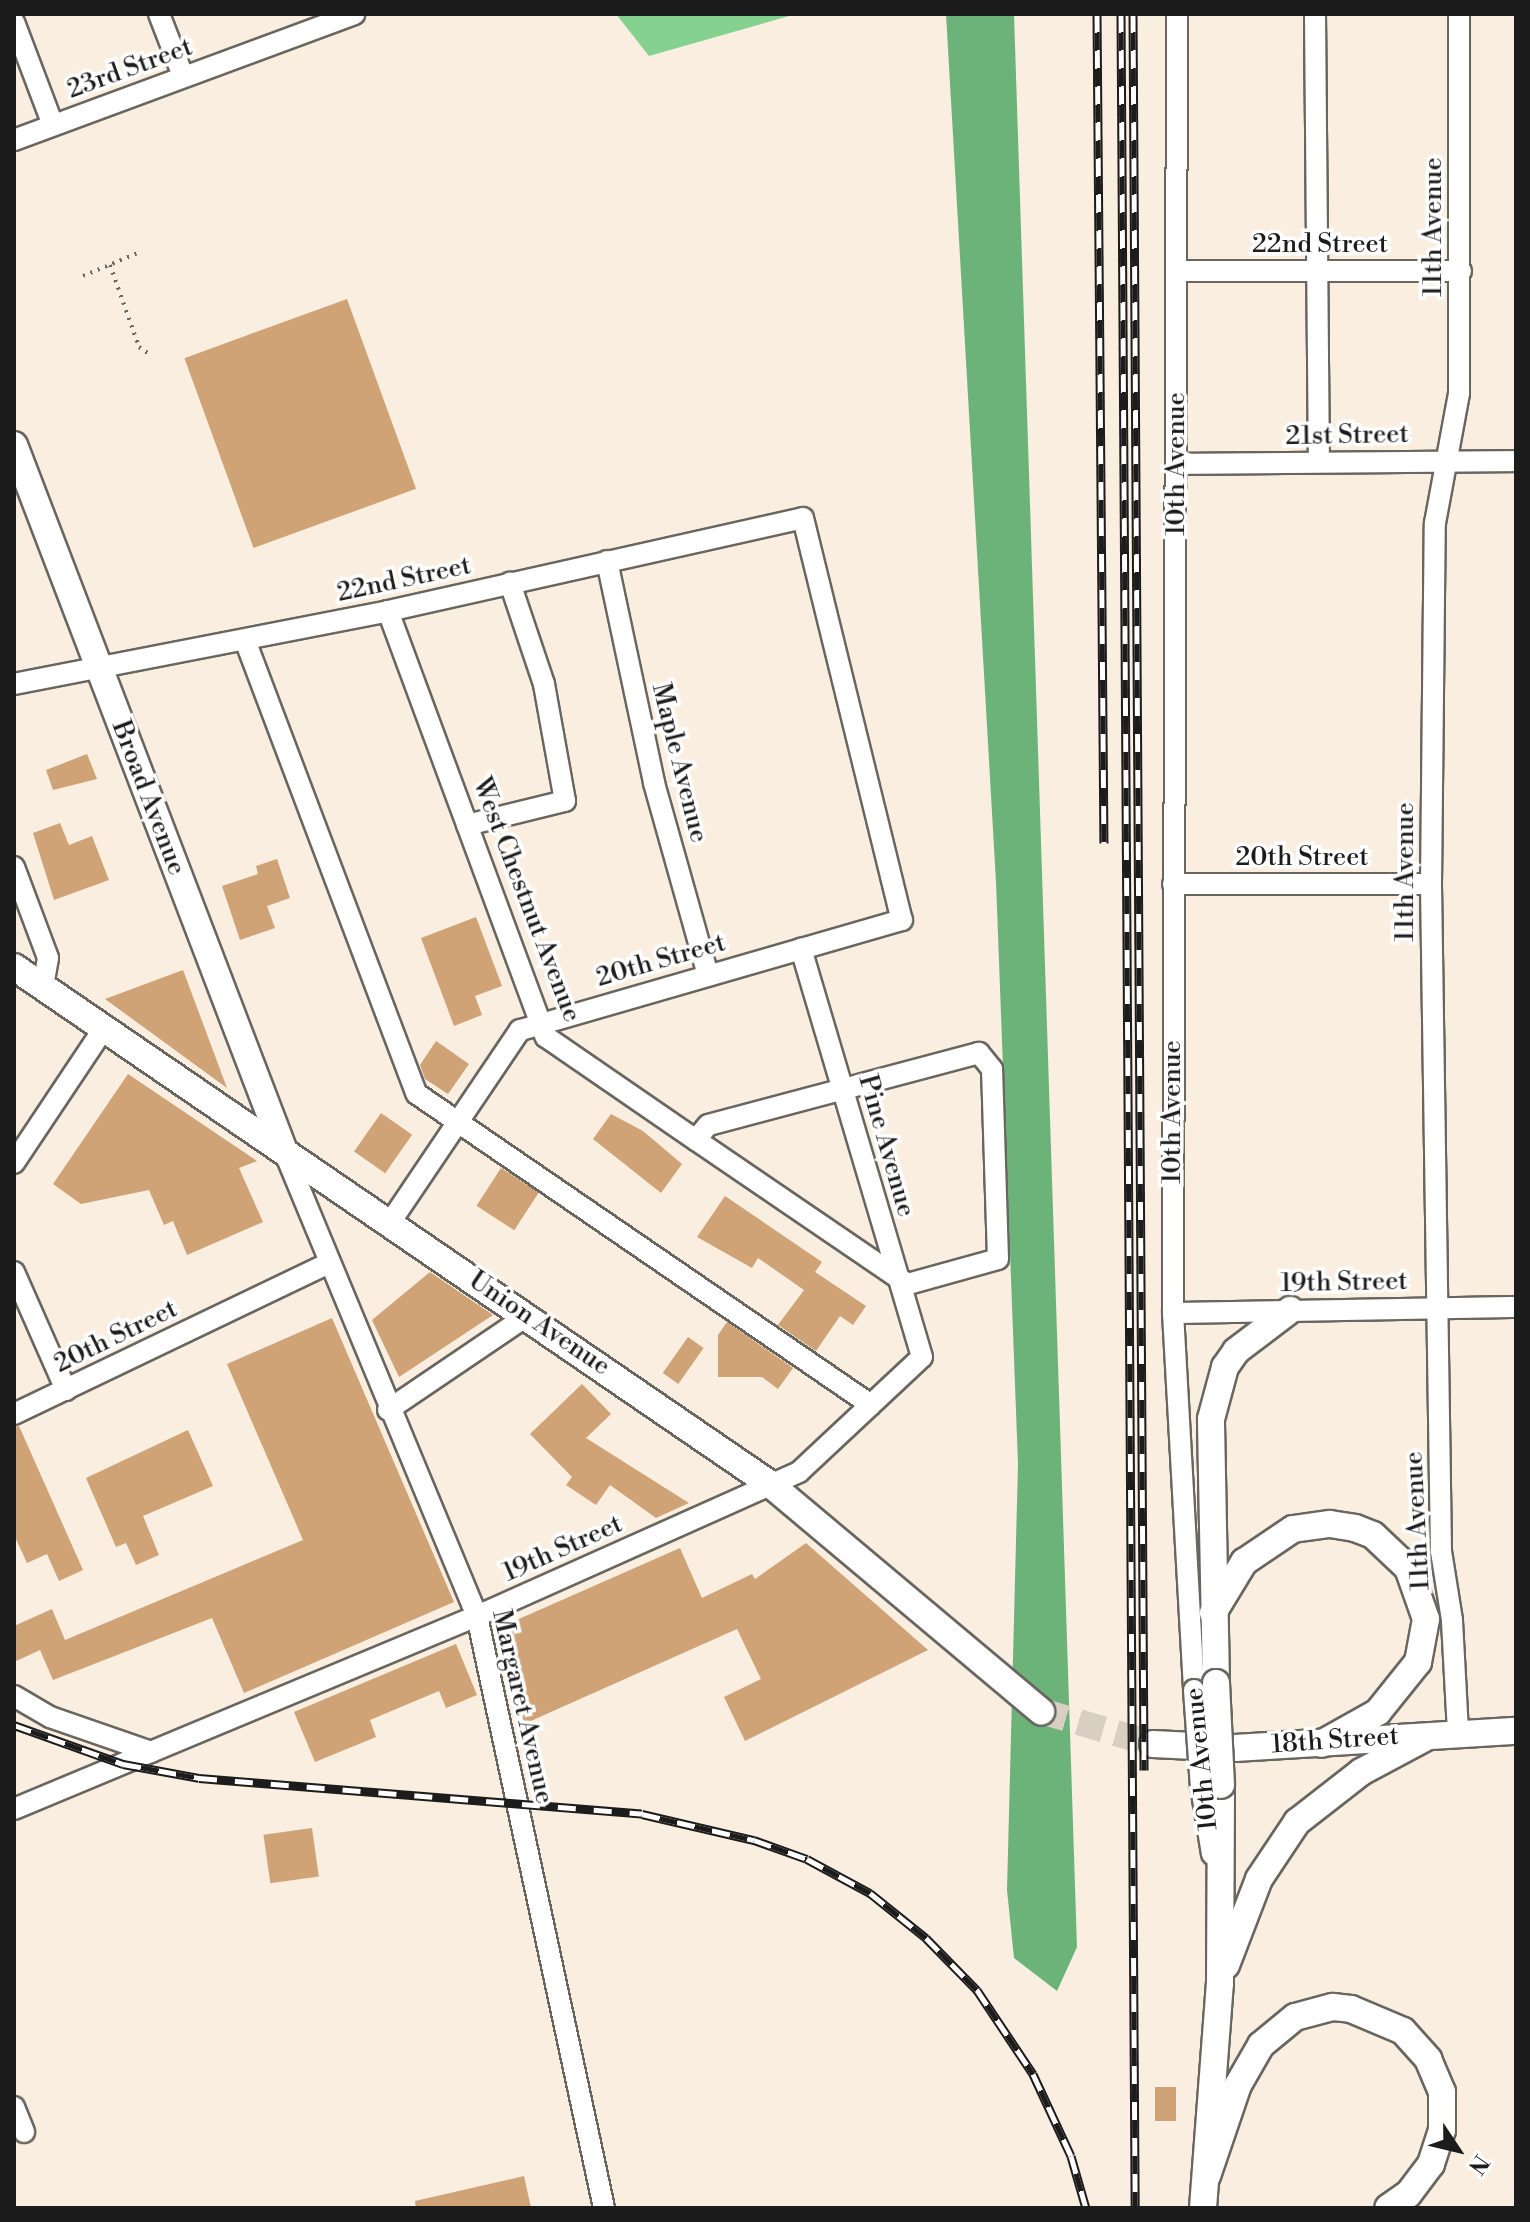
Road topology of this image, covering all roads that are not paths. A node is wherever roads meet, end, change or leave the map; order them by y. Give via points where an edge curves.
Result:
1 (159, 14) edge
2 (354, 14) edge
3 (1177, 14) edge
4 (1315, 14) edge
5 (1459, 14) edge
6 (322, 21) edge
7 (14, 22) edge
8 (183, 76) junction
9 (53, 125) junction
10 (14, 140) edge
11 (1178, 271) junction
12 (1315, 271) junction
13 (1461, 271) junction
14 (14, 445) edge
15 (1445, 461) junction
16 (1516, 461) edge
17 (1319, 462) junction
18 (1178, 464) junction
19 (607, 561) junction
20 (510, 583) junction
21 (388, 611) junction
22 (245, 640) junction
23 (98, 669) junction
24 (14, 684) edge
25 (467, 825) junction
26 (14, 867) edge
27 (1173, 884) junction
28 (1431, 884) junction
29 (902, 920) joint
30 (801, 949) junction
31 (14, 967) edge
32 (708, 975) junction
33 (43, 986) junction
34 (540, 1022) junction
35 (104, 1028) junction
36 (842, 1088) junction
37 (459, 1123) junction
38 (696, 1140) junction
39 (284, 1151) junction
40 (14, 1163) edge
41 (390, 1223) junction
42 (327, 1264) junction
43 (14, 1272) edge
44 (898, 1278) junction
45 (1437, 1307) junction
46 (1516, 1307) edge
47 (1290, 1310) junction
48 (1173, 1313) junction
49 (527, 1316) junction
50 (922, 1357) joint
51 (66, 1390) junction
52 (871, 1405) junction
53 (388, 1410) junction
54 (14, 1414) edge
55 (770, 1484) junction
56 (1213, 1613) junction
57 (477, 1616) junction
58 (1205, 1687) junction
59 (14, 1696) edge
60 (1041, 1711) tunnel mouth
61 (1516, 1731) edge
62 (1445, 1733) junction
63 (1153, 1744) tunnel mouth
64 (1321, 1744) junction
65 (151, 1752) junction
66 (14, 1809) edge
67 (1220, 1984) junction
68 (14, 2107) edge
69 (24, 2132) dead end
70 (1207, 2176) junction
71 (604, 2208) edge
72 (1203, 2208) edge
73 (1388, 2208) edge

1 - 8 street
2 - 6 street, 23rd Street
3 - 11 street, 10th Avenue
4 - 12 street
5 - 13 street, 11th Avenue
6 - 8 street, 23rd Street
7 - 9 street
8 - 9 street, 23rd Street
9 - 10 street, 23rd Street
11 - 12 street, 22nd Street
11 - 18 street, 10th Avenue
12 - 13 street, 22nd Street
12 - 17 street
13 - 15 street, 11th Avenue via 1459,393
14 - 23 main road, Broad Avenue
15 - 16 street, 21st Street
15 - 17 street, 21st Street
15 - 28 street, 11th Avenue via 1433,567
17 - 18 street, 21st Street
18 - 27 street, 10th Avenue
19 - 20 street, 22nd Street
19 - 29 street, 22nd Street via 803,518
19 - 32 street, Maple Avenue via 654,783
20 - 21 street, 22nd Street
20 - 25 street via 544,684 565,801
21 - 22 street, 22nd Street
21 - 25 street, West Chestnut Avenue
22 - 23 street, 22nd Street
22 - 37 street via 408,1081 417,1094
23 - 24 street, 22nd Street
23 - 39 main road, Broad Avenue
25 - 34 street, West Chestnut Avenue
26 - 33 street via 48,958
27 - 28 street, 20th Street
27 - 48 street, 10th Avenue
28 - 45 street, 11th Avenue
29 - 30 street, 20th Street
30 - 32 street, 20th Street
30 - 36 street, Pine Avenue
31 - 33 main road, Union Avenue
32 - 34 street, 20th Street
33 - 35 main road, Union Avenue
34 - 37 street, 20th Street via 520,1030
34 - 38 street, West Chestnut Avenue via 546,1037
35 - 39 main road, Union Avenue
35 - 40 street
36 - 38 street via 708,1125
36 - 44 street, Pine Avenue
36 - 44 street via 967,1053 987,1057 992,1069 998,1259 908,1284
37 - 41 street, 20th Street
37 - 52 street
38 - 44 street, West Chestnut Avenue
39 - 41 main road, Union Avenue
39 - 42 street, Margaret Avenue
41 - 49 main road, Union Avenue
42 - 51 street, 20th Street
42 - 53 street, Margaret Avenue
43 - 51 street
44 - 50 street, Pine Avenue
45 - 46 street, 19th Street
45 - 47 street, 19th Street
45 - 62 street, 11th Avenue via 1441,1551 1452,1620
47 - 48 street, 19th Street
47 - 56 main road via 1257,1330 1236,1351 1215,1396 1209,1461
48 - 58 street, 10th Avenue
49 - 53 street
49 - 55 main road, Union Avenue
50 - 52 street, 19th Street
51 - 54 street, 20th Street
52 - 55 street, 19th Street via 799,1472
53 - 57 street, Margaret Avenue
55 - 57 street, 19th Street
55 - 60 main road, Union Avenue
56 - 58 main road
56 - 64 main road via 1244,1562 1293,1529 1330,1524 1355,1528 1373,1535 1408,1568 1426,1619 1418,1662 1378,1712
57 - 65 street, 19th Street
57 - 71 street, Margaret Avenue
58 - 67 main road, bridge
59 - 65 street via 50,1717
61 - 62 main road, 18th Street
62 - 64 main road, 18th Street
62 - 67 main road via 1361,1772 1297,1822 1259,1879
63 - 64 main road, 18th Street
65 - 66 street, 19th Street
67 - 70 main road
68 - 69 street
70 - 72 main road
70 - 73 main road via 1238,2085 1261,2045 1295,2017 1333,2007 1351,2009 1403,2031 1428,2059 1442,2092 1442,2130 1431,2164 1408,2194

